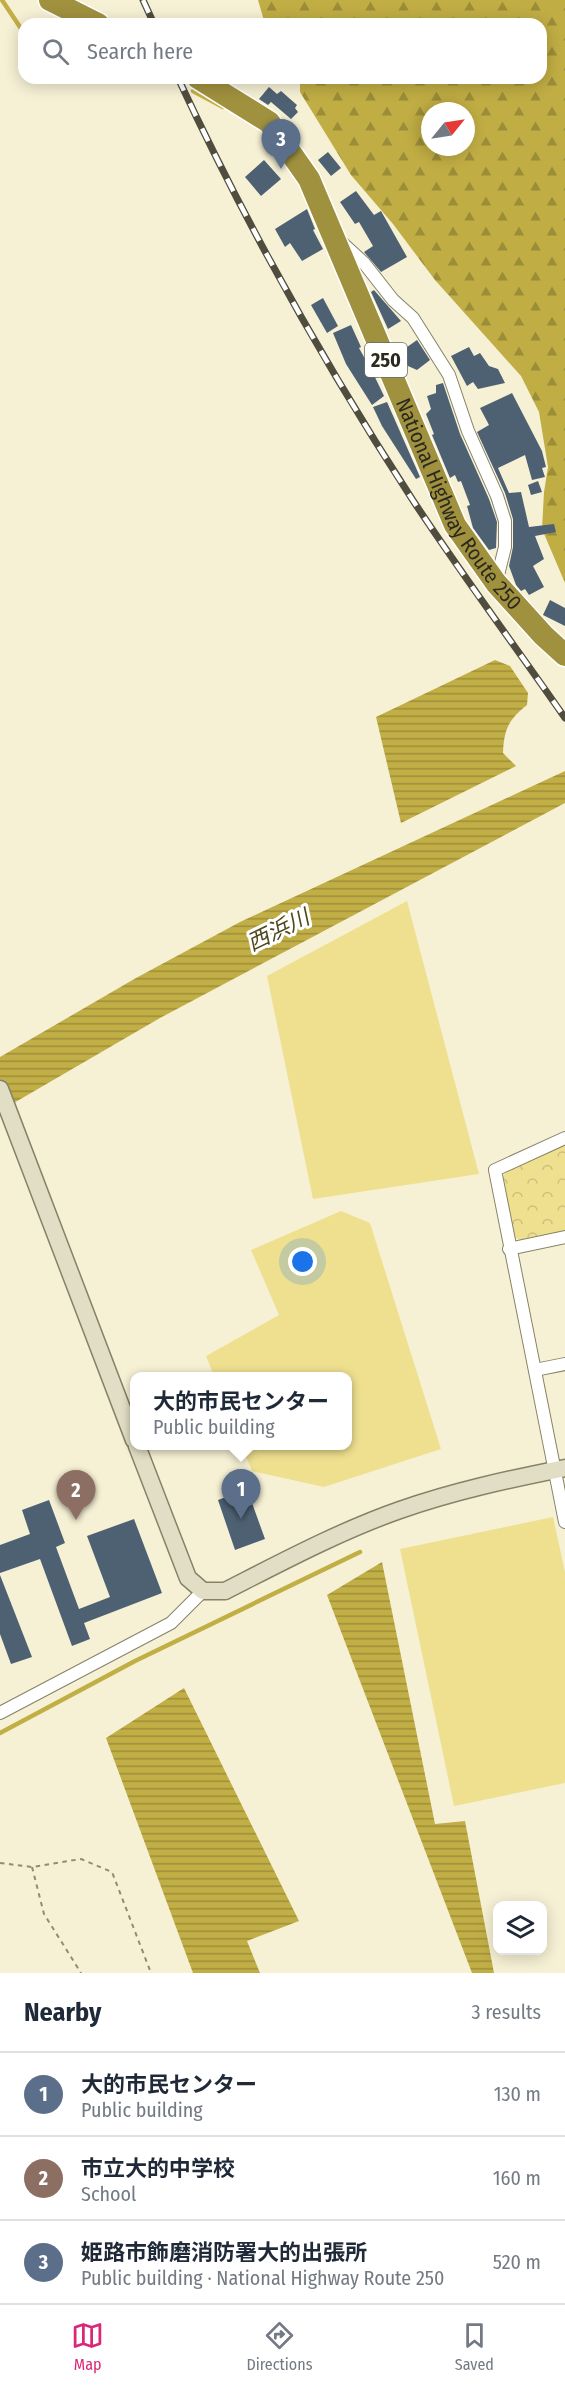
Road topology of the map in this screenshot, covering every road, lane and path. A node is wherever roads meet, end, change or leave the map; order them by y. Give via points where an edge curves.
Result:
1 (50, 0) edge
2 (86, 18) edge
3 (207, 84) edge
4 (333, 234) junction
5 (496, 583) junction
6 (543, 634) junction
7 (565, 640) edge
8 (565, 655) edge
9 (0, 1089) edge
10 (565, 1138) edge
11 (565, 1237) edge
12 (509, 1249) junction
13 (565, 1364) edge
14 (535, 1370) junction
15 (130, 1427) edge
16 (139, 1450) edge
17 (560, 1469) edge
18 (565, 1522) edge
19 (203, 1591) junction
20 (0, 1713) edge
21 (0, 1863) edge
22 (32, 1867) junction
23 (81, 1973) edge
24 (151, 1973) edge

1 - 2 highway
3 - 4 highway, National Highway Route 250 / 250 via 269,123 309,179
4 - 5 highway, National Highway Route 250 / 250 via 455,525
4 - 5 street via 413,318 449,375 504,521 505,547
5 - 6 highway, National Highway Route 250 / 250
6 - 7 street
6 - 8 highway, National Highway Route 250 / 250
9 - 15 street
10 - 12 street via 495,1170
11 - 12 street
12 - 14 street
13 - 14 street
14 - 17 street
16 - 19 street via 188,1578
17 - 18 street
17 - 19 street via 399,1510 225,1591
19 - 20 street via 171,1623
21 - 22 path
22 - 23 path via 44,1914
22 - 24 path via 81,1859 112,1872

